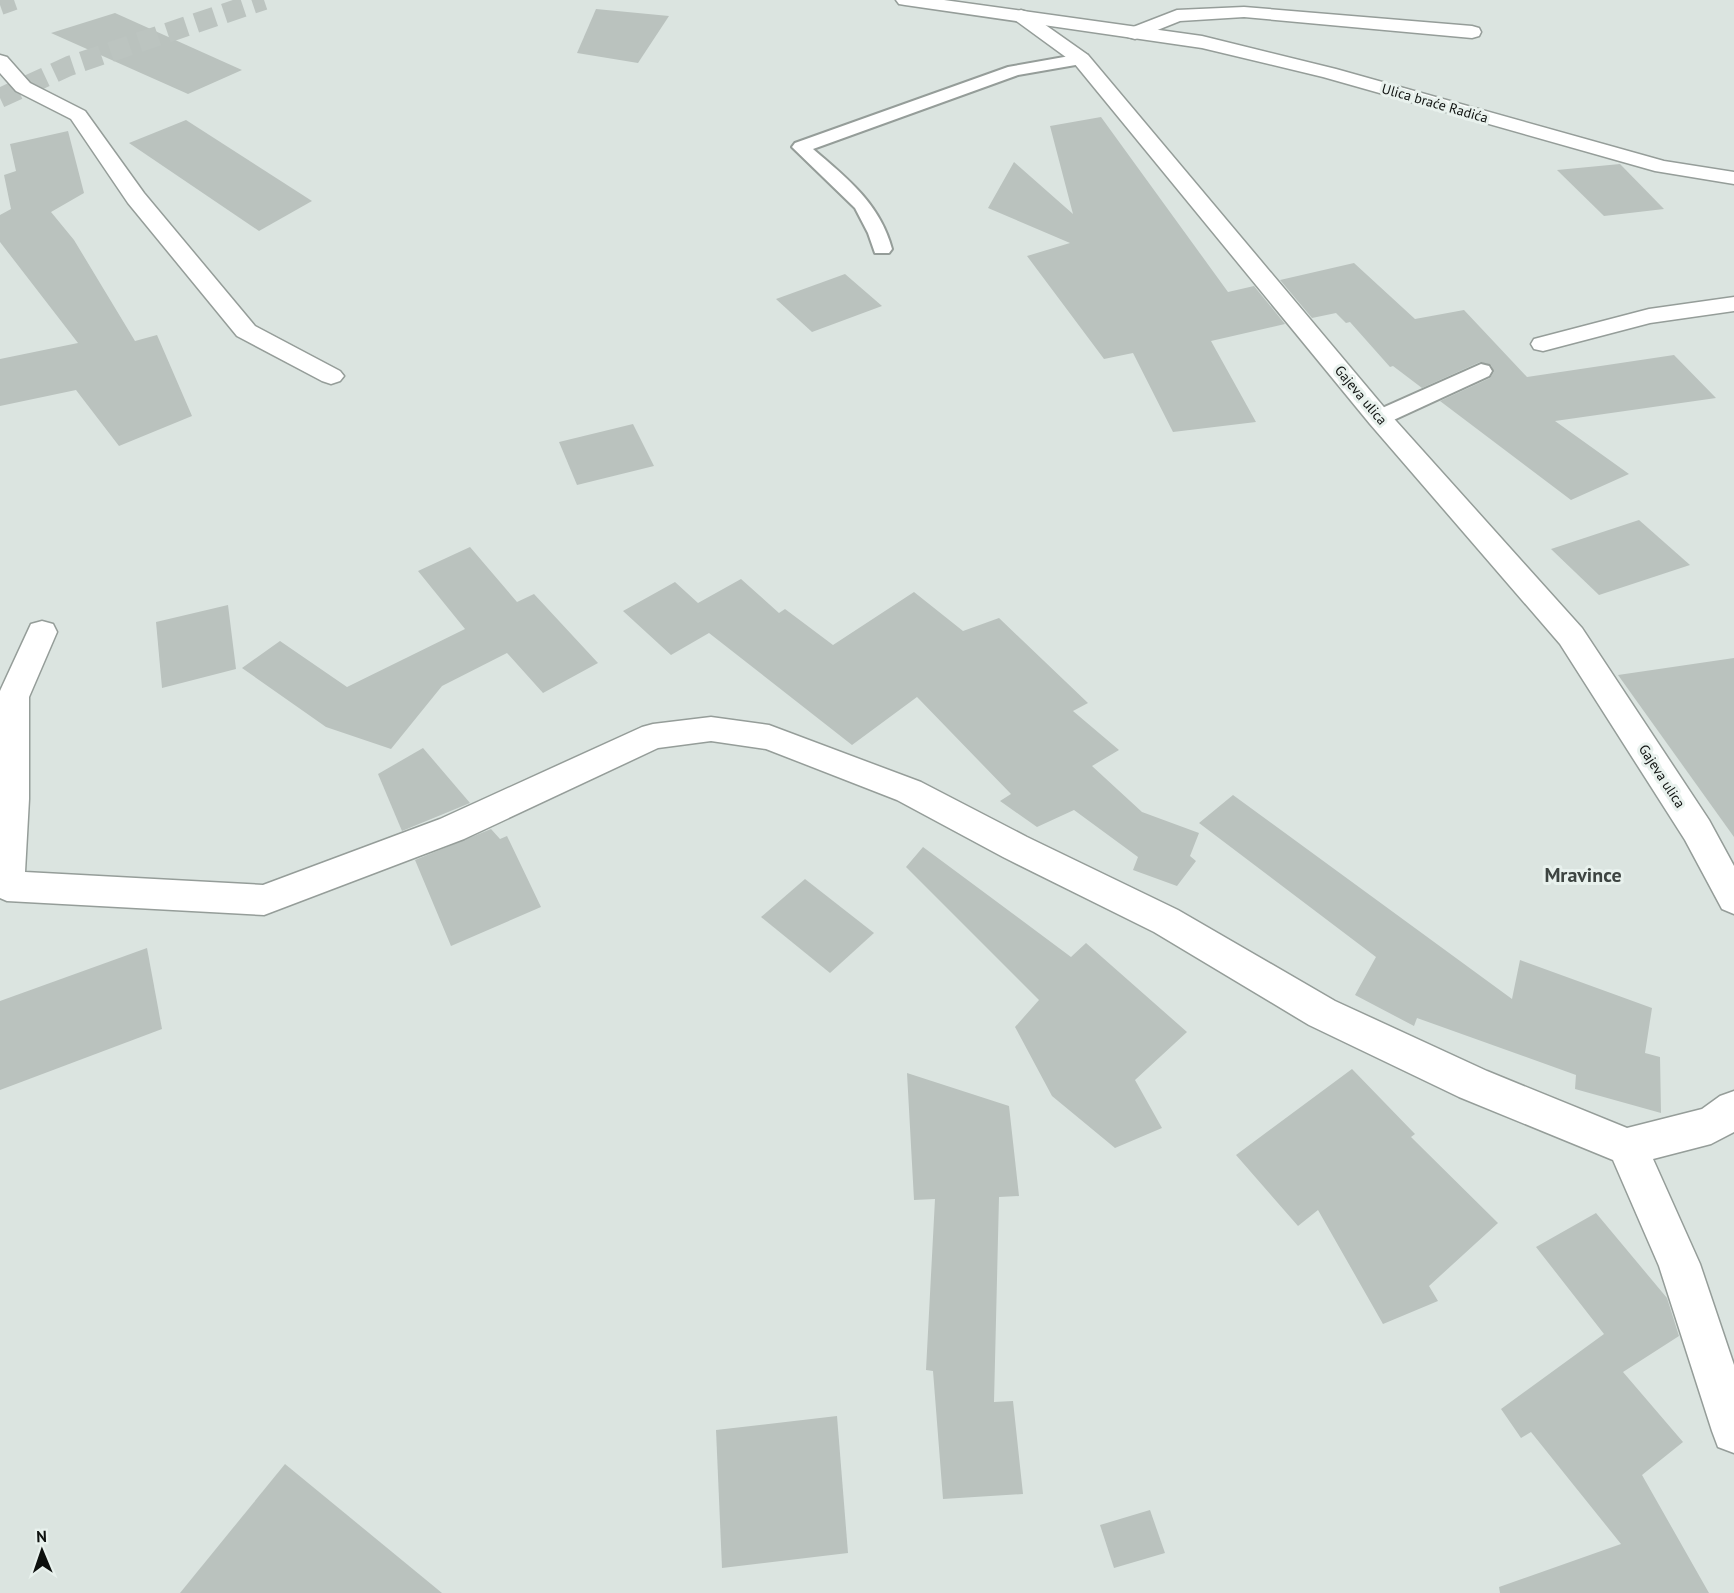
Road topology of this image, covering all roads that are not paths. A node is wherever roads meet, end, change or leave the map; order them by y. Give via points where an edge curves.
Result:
1 (905, 0) edge
2 (1021, 16) junction
3 (1472, 32) dead end
4 (1135, 33) junction
5 (1081, 59) junction
6 (0, 61) edge
7 (1734, 178) edge
8 (882, 249) dead end
9 (1734, 304) edge
10 (1543, 344) dead end
11 (1481, 371) dead end
12 (331, 376) dead end
13 (1379, 418) junction
14 (42, 632) dead end
15 (4, 890) edge
16 (1734, 899) edge
17 (1734, 1109) edge
18 (1628, 1147) junction
19 (1734, 1431) edge

1 - 2 street, Gajeva ulica
2 - 4 street, Ulica braće Radića
2 - 5 street, Gajeva ulica
3 - 4 street via 1244,12 1177,16
4 - 7 street, Ulica braće Radića via 1225,48 1329,73 1662,167
5 - 8 lane via 1014,70 801,147 863,204 880,232
5 - 13 street, Gajeva ulica
6 - 12 street via 23,87 78,115 136,198 246,331
9 - 10 street via 1649,316
11 - 13 lane
13 - 16 street, Gajeva ulica via 1571,636 1697,830
14 - 15 street via 13,697 12,800
15 - 18 street via 264,900 452,829 653,736 711,729 769,737 909,791 1166,921 1322,1013 1473,1084
17 - 18 street via 1711,1125
18 - 19 street via 1679,1264

